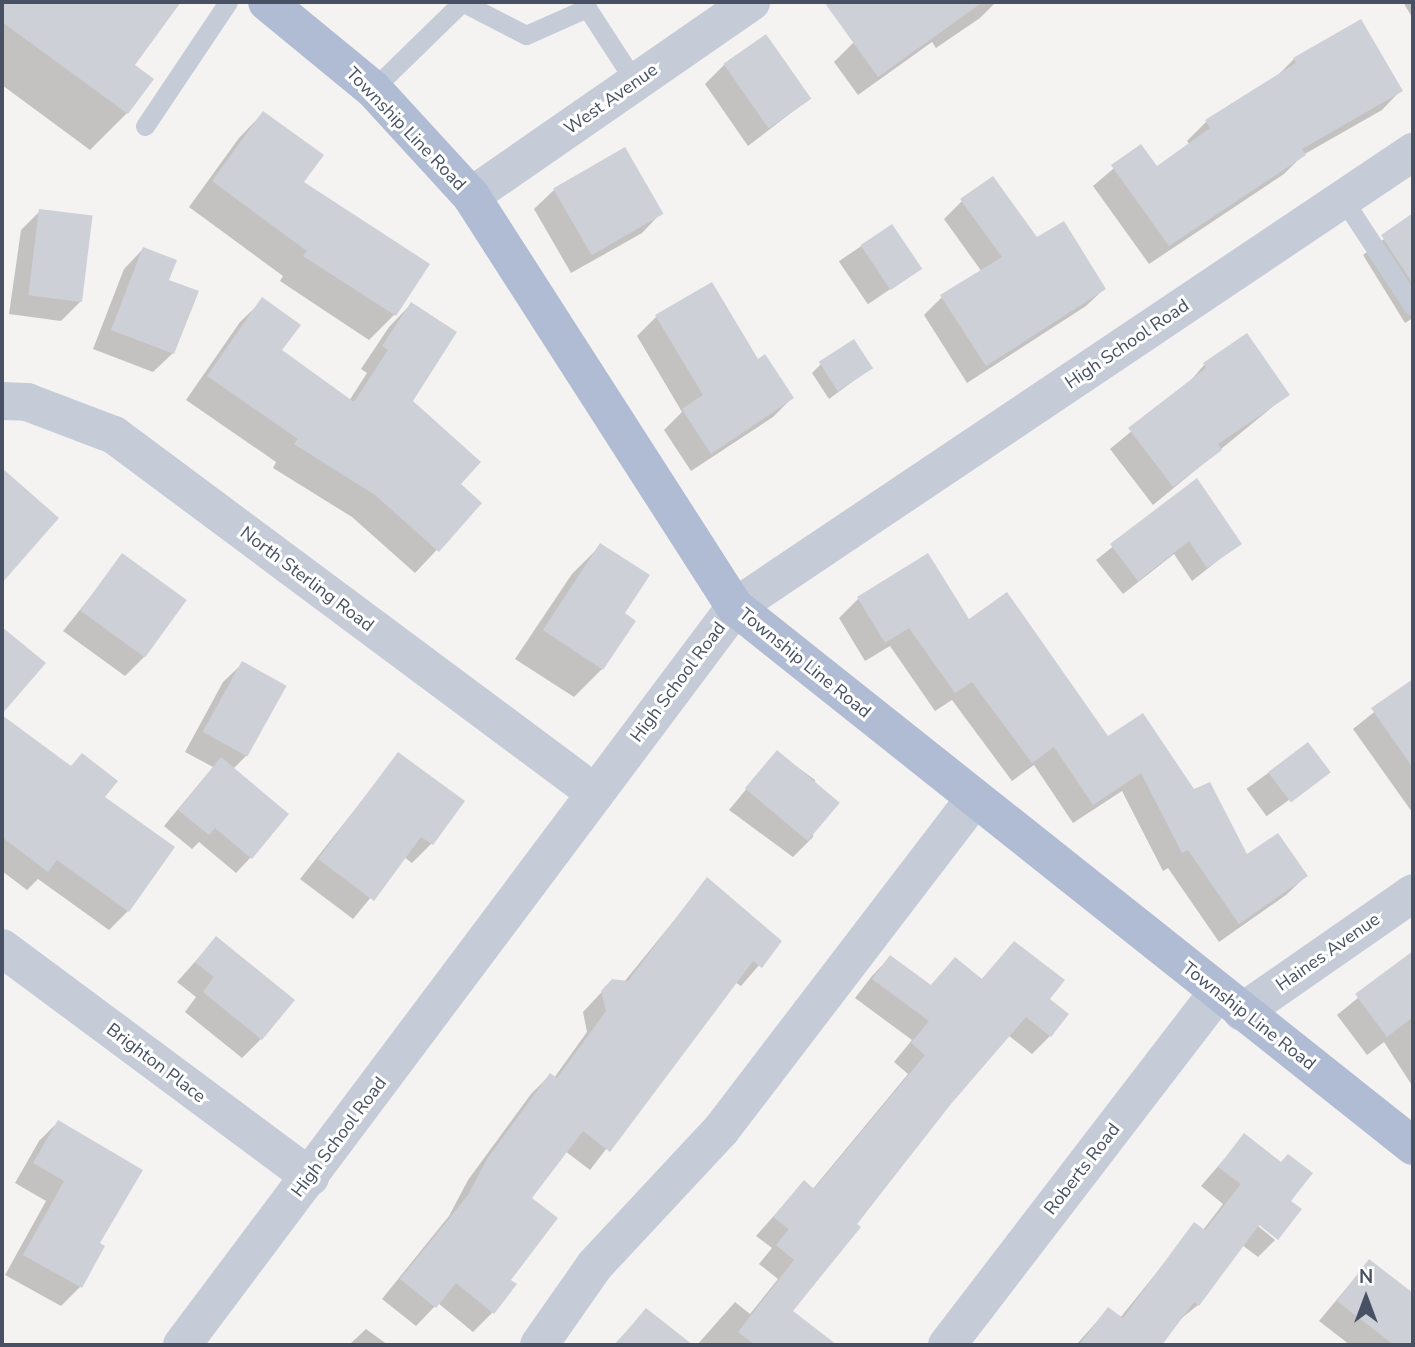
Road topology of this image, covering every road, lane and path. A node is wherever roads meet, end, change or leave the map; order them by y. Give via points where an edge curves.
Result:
1 (228, 2) edge
2 (267, 2) edge
3 (751, 2) edge
4 (635, 82) junction
5 (373, 89) junction
6 (145, 126) dead end
7 (1413, 152) edge
8 (471, 196) junction
9 (1343, 199) junction
10 (1413, 306) edge
11 (2, 401) edge
12 (735, 607) junction
13 (595, 793) junction
14 (975, 798) junction
15 (1413, 893) edge
16 (2, 948) edge
17 (1230, 1002) junction
18 (1413, 1146) edge
19 (310, 1177) junction
20 (182, 1345) edge
21 (539, 1345) edge
22 (947, 1345) edge

1 - 6 lane
2 - 5 main road, Township Line Road
3 - 4 street, West Avenue
4 - 5 lane via 587,8 526,35 462,2
4 - 8 street, West Avenue
5 - 8 main road, Township Line Road
7 - 9 street, High School Road
8 - 12 main road, Township Line Road
9 - 10 lane
9 - 12 street, High School Road
11 - 13 street, North Sterling Road via 27,402 114,435
12 - 13 street, High School Road
12 - 14 main road, Township Line Road
13 - 19 street, High School Road
14 - 17 main road, Township Line Road
14 - 21 street via 721,1130 595,1265
15 - 17 street, Haines Avenue
16 - 19 street, Brighton Place
17 - 18 main road, Township Line Road
17 - 22 street, Roberts Road
19 - 20 street, High School Road

